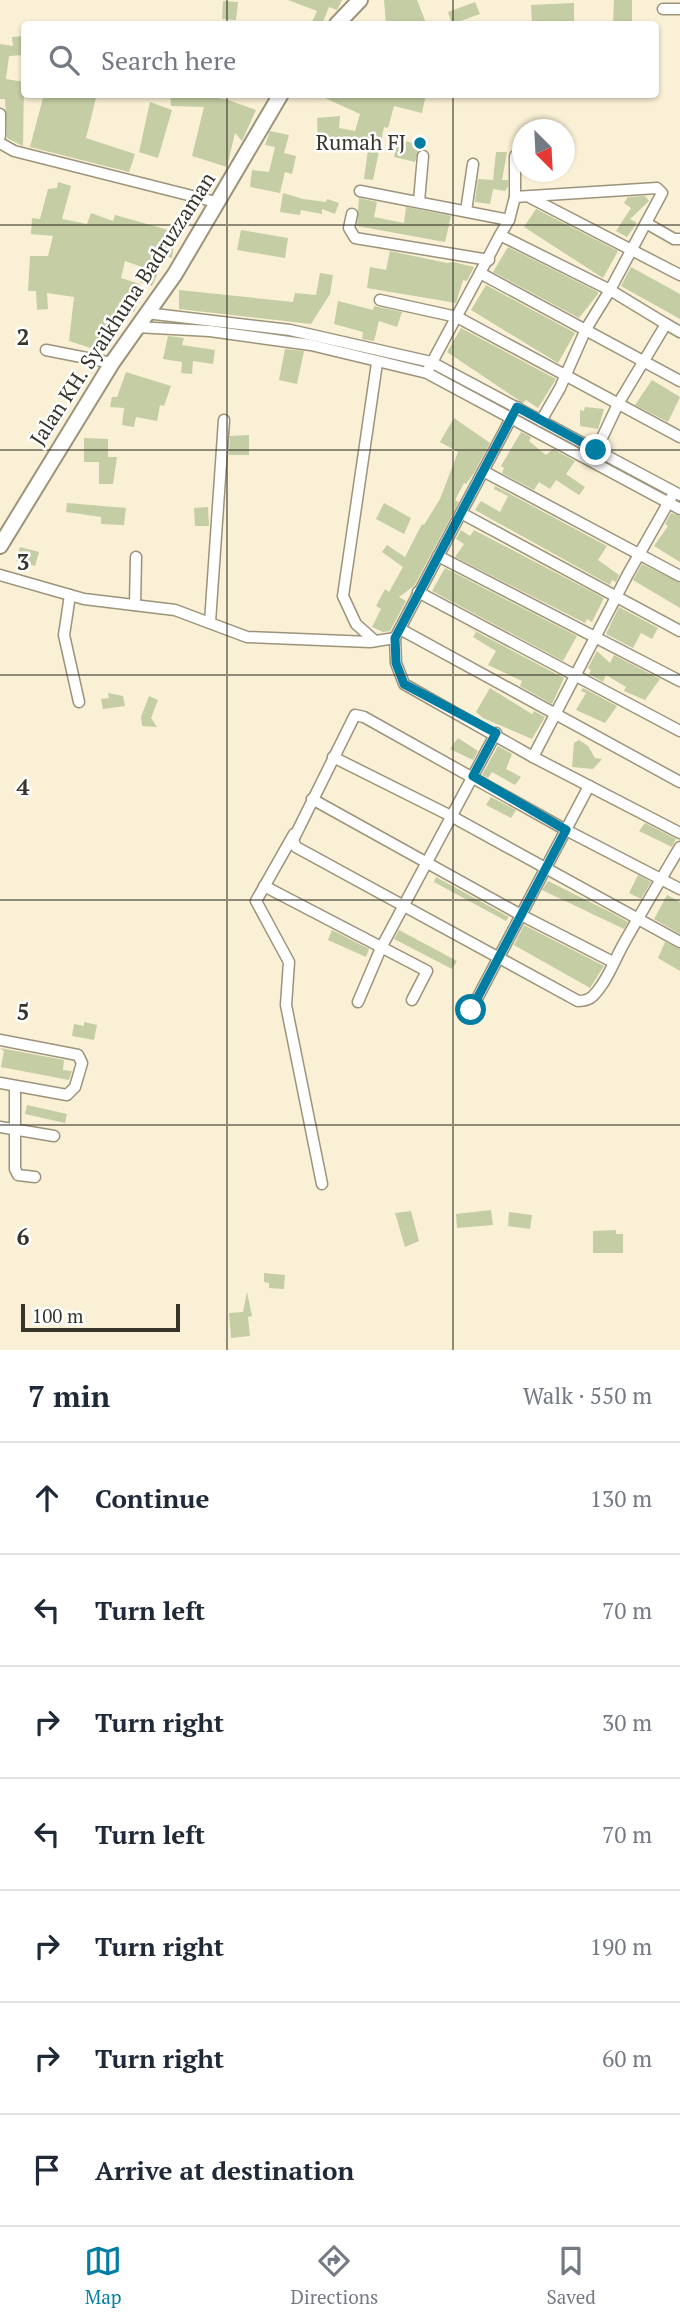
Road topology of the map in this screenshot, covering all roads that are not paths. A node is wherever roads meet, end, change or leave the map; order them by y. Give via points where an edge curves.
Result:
1 (360, 0) edge
2 (663, 9) dead end
3 (680, 9) edge
4 (340, 21) edge
5 (279, 98) edge
6 (0, 114) edge
7 (0, 136) edge
8 (0, 143) edge
9 (423, 156) dead end
10 (473, 164) dead end
11 (515, 182) edge
12 (360, 191) dead end
13 (527, 196) junction
14 (515, 197) junction
15 (419, 201) junction
16 (216, 202) junction
17 (466, 211) junction
18 (352, 214) dead end
19 (509, 220) junction
20 (646, 223) junction
21 (500, 235) junction
22 (680, 239) edge
23 (632, 248) junction
24 (489, 260) junction
25 (480, 273) junction
26 (680, 275) edge
27 (610, 290) junction
28 (380, 300) dead end
29 (146, 313) junction
30 (457, 317) junction
31 (666, 324) junction
32 (136, 327) junction
33 (586, 329) junction
34 (680, 332) edge
35 (46, 350) dead end
36 (643, 361) junction
37 (430, 362) junction
38 (112, 363) junction
39 (377, 363) junction
40 (427, 373) junction
41 (565, 377) junction
42 (680, 381) edge
43 (618, 404) junction
44 (517, 407) junction
45 (512, 417) junction
46 (224, 419) dead end
47 (541, 421) junction
48 (680, 437) edge
49 (596, 450) junction
50 (592, 461) junction
51 (483, 471) junction
52 (678, 494) edge
53 (668, 502) junction
54 (680, 509) edge
55 (461, 513) junction
56 (0, 546) edge
57 (639, 555) junction
58 (438, 556) junction
59 (136, 557) dead end
60 (0, 575) edge
61 (680, 576) edge
62 (418, 592) junction
63 (71, 595) junction
64 (616, 597) junction
65 (135, 605) junction
66 (210, 622) junction
67 (680, 631) edge
68 (397, 634) junction
69 (596, 636) junction
70 (375, 641) junction
71 (576, 675) junction
72 (680, 681) edge
73 (79, 702) dead end
74 (555, 715) junction
75 (680, 731) edge
76 (496, 733) junction
77 (333, 757) junction
78 (533, 757) junction
79 (473, 776) junction
80 (680, 782) edge
81 (589, 786) junction
82 (312, 799) junction
83 (451, 816) junction
84 (566, 830) junction
85 (294, 833) junction
86 (680, 833) edge
87 (680, 847) edge
88 (427, 861) junction
89 (545, 870) junction
90 (661, 879) junction
91 (264, 886) junction
92 (680, 889) edge
93 (403, 905) junction
94 (521, 915) junction
95 (637, 921) junction
96 (680, 942) edge
97 (381, 948) junction
98 (498, 955) junction
99 (613, 962) junction
100 (412, 1000) dead end
101 (358, 1002) dead end
102 (471, 1010) dead end
103 (0, 1040) edge
104 (0, 1083) edge
105 (15, 1086) junction
106 (0, 1128) edge
107 (15, 1130) junction
108 (54, 1136) dead end
109 (35, 1177) dead end
110 (322, 1184) dead end

1 - 4 main road
2 - 3 street
5 - 16 main road, Jalan KH. Syaikhuna Badruzzaman
6 - 7 street
8 - 16 street via 14,151
9 - 15 street
10 - 17 street
11 - 14 street
12 - 15 street
13 - 14 street
13 - 20 street via 657,188 662,196
13 - 23 street
14 - 19 street
15 - 17 street
16 - 29 main road, Jalan KH. Syaikhuna Badruzzaman via 175,274
17 - 19 street
18 - 24 street via 349,228 355,238
19 - 21 street
20 - 22 street
20 - 23 street
21 - 24 street
21 - 27 street
23 - 26 street
23 - 27 street
24 - 25 street
25 - 30 street
25 - 33 street
27 - 31 street
27 - 33 street
28 - 30 street
29 - 32 main road, Jalan KH. Syaikhuna Badruzzaman
29 - 37 street via 290,330
30 - 37 street
30 - 41 street
31 - 34 street
31 - 36 street
32 - 38 main road, Jalan KH. Syaikhuna Badruzzaman
32 - 39 street via 210,331 311,345
33 - 36 street
33 - 41 street
35 - 38 street
36 - 42 street
36 - 43 street
37 - 40 street
37 - 44 street
38 - 56 main road, Jalan KH. Syaikhuna Badruzzaman
39 - 40 street
39 - 70 street via 343,596 356,624
40 - 45 street
41 - 43 street
41 - 47 street
43 - 48 street
43 - 49 street
44 - 45 street
44 - 47 street
45 - 50 street
45 - 51 street
46 - 66 street
47 - 49 street
49 - 50 street
49 - 52 street
50 - 53 street
51 - 55 street
51 - 57 street
52 - 53 street
53 - 54 street
53 - 57 street
55 - 58 street
55 - 64 street
57 - 61 street
57 - 64 street
58 - 62 street
58 - 69 street
59 - 65 street
60 - 63 street
62 - 68 street
62 - 71 street
63 - 65 street
63 - 73 street via 64,635
64 - 67 street
64 - 69 street
65 - 66 street via 175,610
66 - 70 street via 247,637
68 - 70 street
68 - 74 street
68 - 76 street via 396,663 404,684
69 - 71 street
69 - 72 street
71 - 74 street
71 - 75 street
74 - 78 street
74 - 80 street
76 - 78 street
76 - 79 street
77 - 79 street via 355,715
77 - 82 street
77 - 83 street
78 - 81 street
79 - 83 street
79 - 84 street
81 - 84 street
81 - 86 street
82 - 85 street
82 - 88 street
83 - 88 street
83 - 89 street
84 - 89 street
84 - 90 street
85 - 91 street
85 - 93 street via 296,847
87 - 90 street
88 - 93 street
88 - 94 street
89 - 94 street
89 - 95 street
90 - 92 street
90 - 95 street
91 - 97 street
91 - 110 street via 256,901 289,962 285,1005
93 - 97 street
93 - 98 street
94 - 98 street
94 - 99 street
95 - 96 street
95 - 99 street
97 - 100 street via 427,971
97 - 101 street
98 - 99 street via 578,1001 593,996
98 - 102 street
103 - 105 street via 82,1059 70,1094
104 - 105 street
105 - 107 street
106 - 107 street
107 - 108 street
107 - 109 street via 15,1169 18,1175

